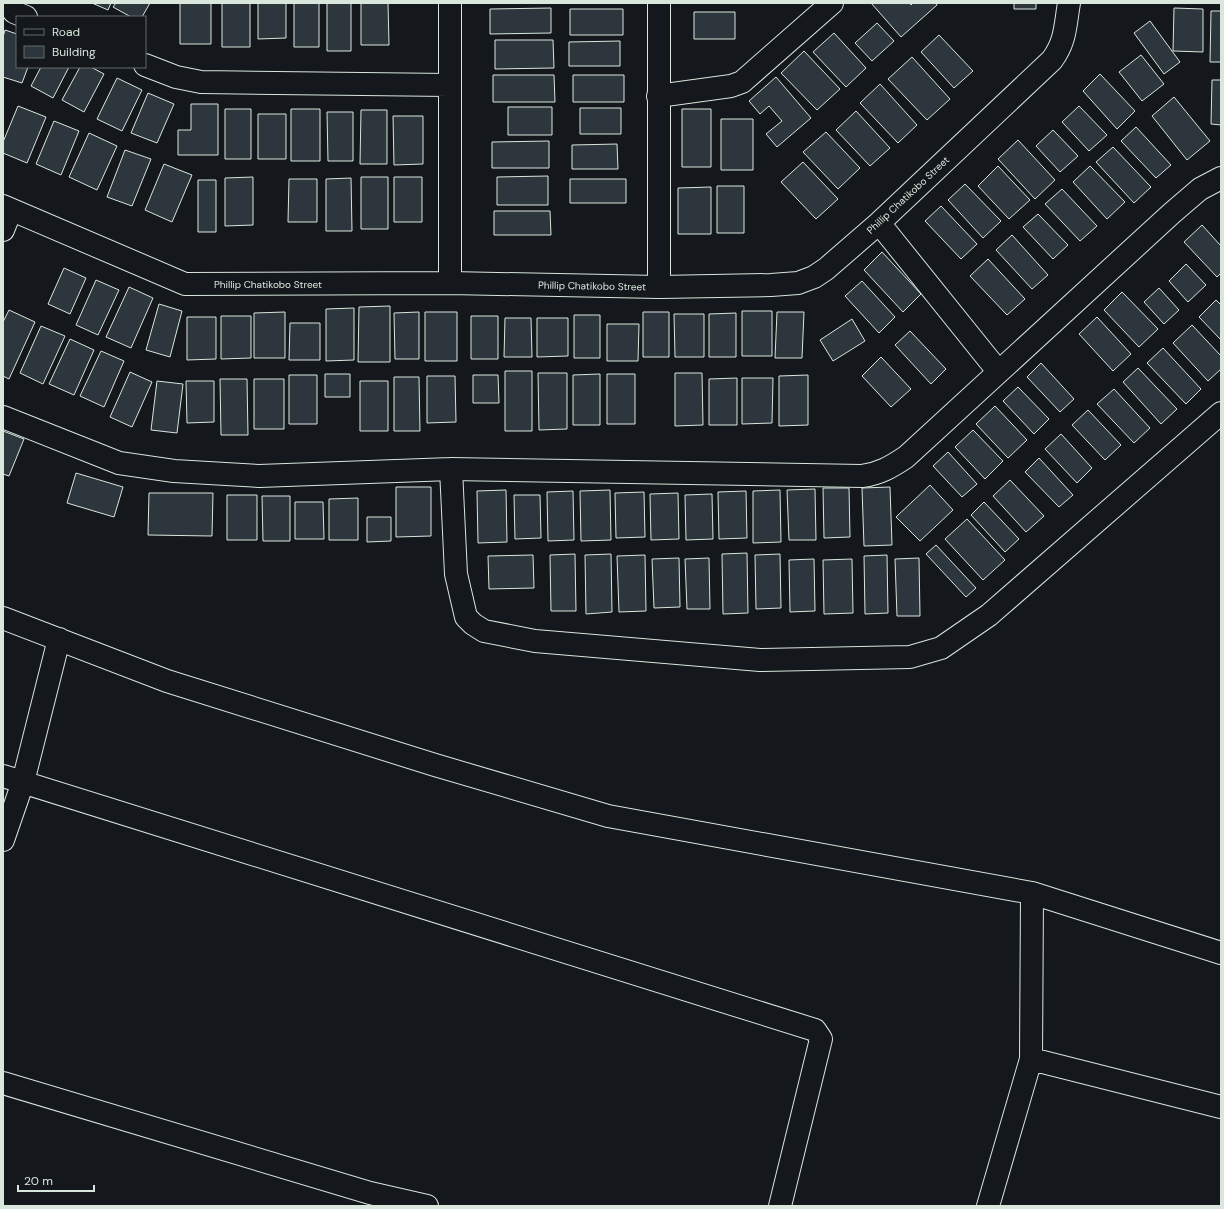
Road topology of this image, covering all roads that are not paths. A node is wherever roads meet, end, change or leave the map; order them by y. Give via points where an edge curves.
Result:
1 (8, 3) edge
2 (450, 3) edge
3 (658, 3) edge
4 (832, 3) edge
5 (1069, 3) edge
6 (24, 16) edge
7 (146, 65) edge
8 (449, 85) junction
9 (658, 96) junction
10 (1221, 178) edge
11 (7, 208) edge
12 (879, 223) junction
13 (3, 230) edge
14 (450, 283) junction
15 (659, 287) junction
16 (998, 371) junction
17 (1221, 413) edge
18 (3, 417) edge
19 (451, 469) junction
20 (3, 618) edge
21 (58, 639) junction
22 (13, 779) edge
23 (3, 840) edge
24 (1032, 893) junction
25 (1221, 953) edge
26 (1031, 1059) junction
27 (3, 1083) edge
28 (1221, 1107) edge
29 (427, 1206) edge
30 (780, 1206) edge
31 (988, 1206) edge

1 - 6 street via 14,12
2 - 8 street
3 - 9 street
4 - 9 street via 742,82 731,86
5 - 12 street, Phillip Chatikobo Street via 1065,36 1062,46 1052,60
7 - 8 street via 176,77 200,82
8 - 14 street
9 - 15 street
10 - 16 street via 1200,189 1172,213
11 - 13 street
11 - 14 street, Phillip Chatikobo Street via 185,284
12 - 15 street, Phillip Chatikobo Street via 820,273 798,283
12 - 16 street
14 - 15 street, Phillip Chatikobo Street
16 - 19 street via 906,457 875,474 862,476
17 - 19 street via 989,615 941,648 910,657 760,660 535,641 484,631 466,617 456,574
18 - 19 street via 93,454 138,467 259,476
20 - 21 street
21 - 22 street
21 - 24 street via 175,683 435,766 608,816
22 - 23 street
22 - 30 street via 814,1030 821,1039
24 - 25 street
24 - 26 street
26 - 28 street
26 - 31 street
27 - 29 street via 370,1193

